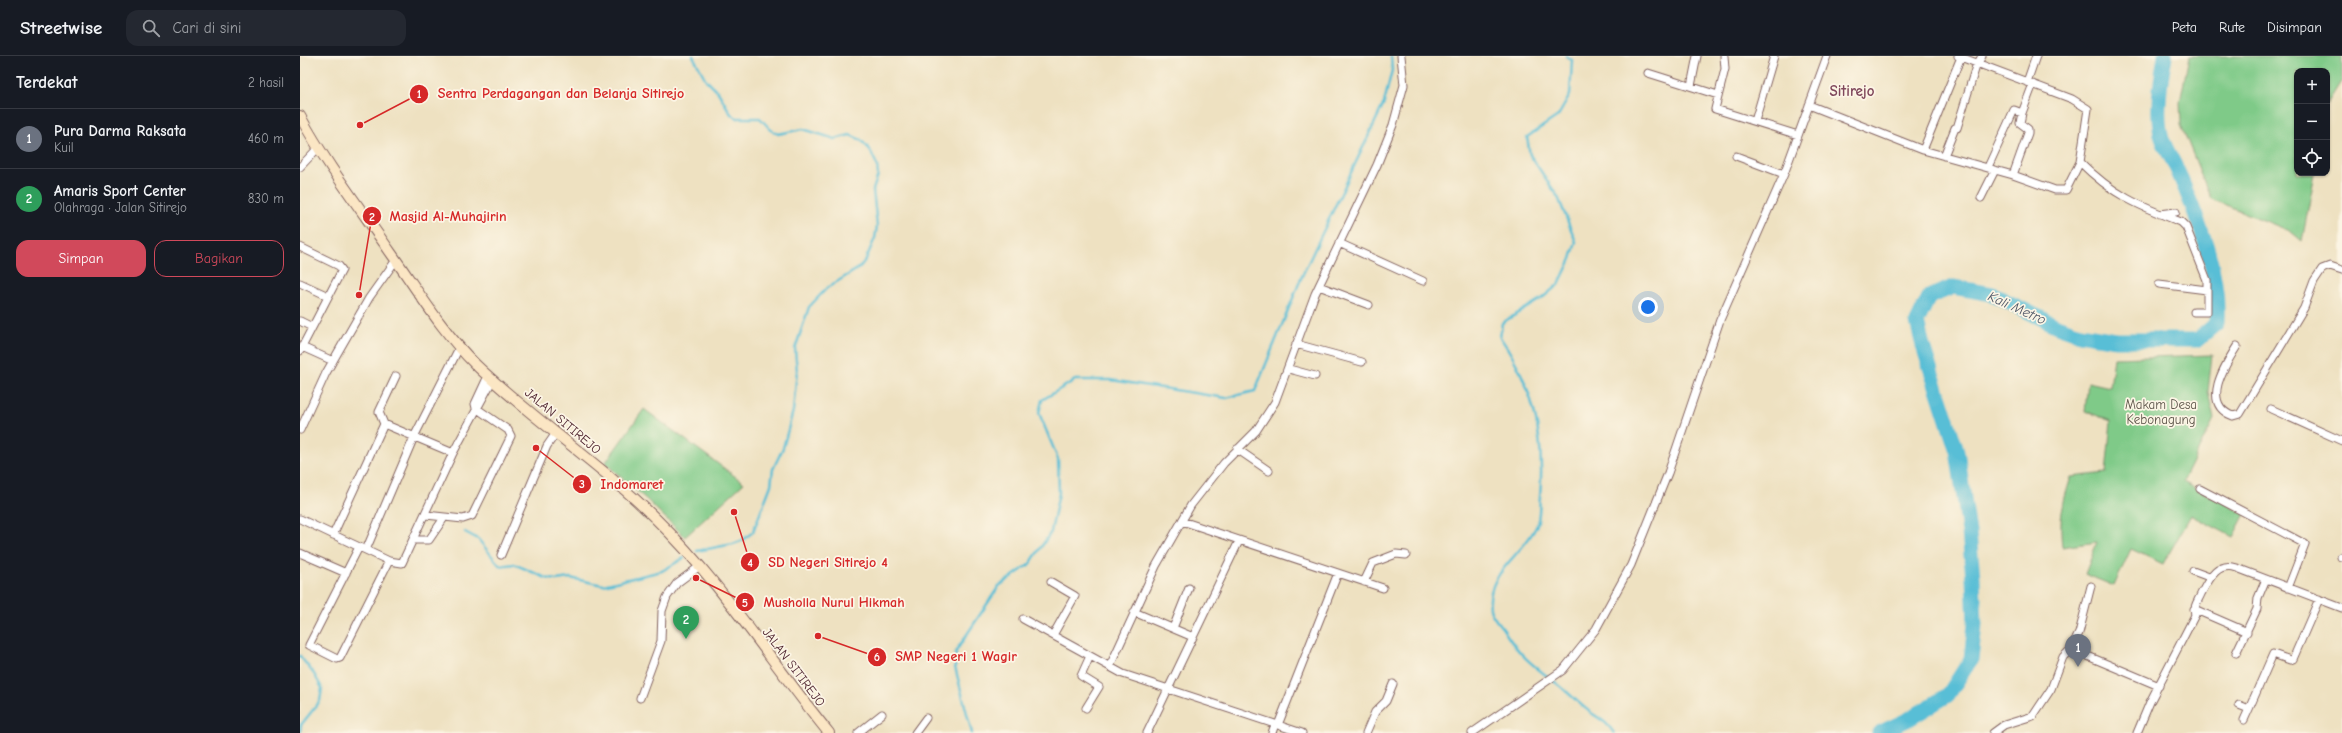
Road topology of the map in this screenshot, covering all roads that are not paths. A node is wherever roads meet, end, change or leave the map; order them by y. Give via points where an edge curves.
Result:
1 (1401, 56) edge
2 (1697, 56) edge
3 (1724, 56) edge
4 (1774, 56) edge
5 (1827, 56) edge
6 (1982, 56) edge
7 (2036, 56) edge
8 (1960, 57) edge
9 (1978, 63) junction
10 (1648, 73) dead end
11 (2030, 83) junction
12 (1691, 86) junction
13 (1718, 95) junction
14 (1809, 105) junction
15 (2022, 113) junction
16 (300, 116) edge
17 (1755, 121) junction
18 (1798, 135) junction
19 (318, 148) junction
20 (1923, 150) junction
21 (1736, 156) dead end
22 (1944, 156) junction
23 (2080, 162) junction
24 (300, 167) edge
25 (1991, 169) junction
26 (1784, 174) junction
27 (2013, 175) junction
28 (1981, 198) dead end
29 (2176, 212) dead end
30 (2158, 214) junction
31 (1339, 243) junction
32 (300, 247) edge
33 (396, 260) junction
34 (2342, 270) edge
35 (1423, 282) dead end
36 (300, 283) edge
37 (2159, 284) dead end
38 (1319, 286) junction
39 (2207, 290) junction
40 (328, 296) junction
41 (1369, 305) dead end
42 (2194, 312) dead end
43 (300, 321) edge
44 (312, 327) junction
45 (1296, 344) junction
46 (2237, 346) dead end
47 (460, 348) junction
48 (301, 349) edge
49 (333, 361) junction
50 (1362, 362) dead end
51 (1289, 368) junction
52 (396, 376) dead end
53 (1315, 376) dead end
54 (490, 377) junction
55 (476, 408) junction
56 (2271, 409) dead end
57 (384, 424) junction
58 (300, 430) edge
59 (556, 433) junction
60 (414, 437) junction
61 (2342, 441) edge
62 (1237, 449) junction
63 (453, 453) junction
64 (1269, 472) dead end
65 (2200, 489) dead end
66 (426, 515) junction
67 (444, 518) junction
68 (300, 519) edge
69 (1182, 521) junction
70 (334, 535) junction
71 (414, 540) junction
72 (1239, 540) junction
73 (359, 547) junction
74 (366, 550) junction
75 (300, 553) edge
76 (501, 555) dead end
77 (1406, 555) dead end
78 (389, 561) junction
79 (700, 566) junction
80 (2193, 571) dead end
81 (346, 573) junction
82 (1338, 574) junction
83 (2209, 577) junction
84 (2266, 579) junction
85 (1051, 582) dead end
86 (1364, 582) junction
87 (2091, 586) dead end
88 (1189, 588) dead end
89 (1383, 588) dead end
90 (2288, 588) junction
91 (2319, 599) junction
92 (2342, 608) edge
93 (2194, 609) junction
94 (1134, 612) junction
95 (1024, 619) dead end
96 (1173, 628) junction
97 (2247, 632) junction
98 (1053, 635) junction
99 (1193, 637) junction
100 (2071, 649) junction
101 (2236, 652) dead end
102 (1090, 656) junction
103 (1110, 666) junction
104 (1393, 684) dead end
105 (2159, 686) junction
106 (1167, 690) junction
107 (640, 698) dead end
108 (2239, 705) dead end
109 (1086, 708) dead end
110 (2249, 708) junction
111 (882, 714) dead end
112 (926, 718) dead end
113 (2244, 720) dead end
114 (1277, 724) junction
115 (829, 733) edge
116 (858, 733) edge
117 (914, 733) edge
118 (1147, 733) edge
119 (1272, 733) edge
120 (1302, 733) edge
121 (1366, 733) edge
122 (1472, 733) edge
123 (1993, 733) edge
124 (2137, 733) edge

1 - 31 street via 1404,85 1392,125 1377,165
2 - 12 street
3 - 13 street via 1725,69
4 - 17 street
5 - 14 street
6 - 9 street
7 - 11 street
8 - 9 street
8 - 20 street
9 - 11 street
9 - 22 street via 1957,128
10 - 12 street
11 - 15 street
11 - 23 street via 2084,105 2088,115
12 - 13 street
13 - 17 street via 1715,109
14 - 18 street
14 - 20 street
15 - 25 street via 2014,110
15 - 27 street via 2020,123 2028,132
16 - 19 main road, JALAN SITIREJO
17 - 18 street
18 - 26 street
19 - 24 street
19 - 33 main road, JALAN SITIREJO
20 - 22 street
21 - 26 street
22 - 25 street
23 - 27 street via 2069,187 2062,191
23 - 30 street via 2104,184 2140,207
25 - 27 street
25 - 28 street
26 - 122 street via 1720,320 1668,473 1631,565 1596,629 1562,670
29 - 30 street
30 - 39 street via 2181,222 2186,227 2205,273
31 - 35 street
31 - 38 street
32 - 40 street via 341,268 342,273
33 - 47 main road, JALAN SITIREJO via 433,317
33 - 49 street via 369,298
34 - 46 street via 2330,266 2322,268 2304,308 2281,349 2240,414 2233,416 2218,405 2217,391 2220,375
36 - 40 street
37 - 39 street
38 - 41 street
38 - 45 street
39 - 42 street via 2207,312
40 - 44 street
43 - 44 street
44 - 48 street
45 - 50 street
45 - 51 street
47 - 54 main road, JALAN SITIREJO
47 - 60 street
48 - 49 street
49 - 58 street
51 - 53 street
51 - 62 street via 1264,421
52 - 57 street via 379,412
54 - 55 street via 480,406
54 - 59 main road, JALAN SITIREJO
55 - 63 street
55 - 67 street via 508,430 511,436 472,516 463,519
56 - 61 street
57 - 60 street
57 - 70 street
59 - 76 street via 547,446
59 - 79 main road, JALAN SITIREJO via 607,474 655,518
60 - 63 street
60 - 74 street
62 - 64 street
62 - 69 street via 1209,481
63 - 66 street
65 - 90 street via 2305,544
66 - 67 street
66 - 71 street
67 - 71 street via 429,540
68 - 70 street
69 - 72 street
69 - 94 street via 1156,566
70 - 73 street
71 - 78 street via 402,563
72 - 82 street
72 - 99 street
73 - 74 street
73 - 81 street
74 - 78 street
75 - 81 street
77 - 86 street via 1396,554 1373,563
78 - 81 street via 340,658 336,659 309,646
79 - 107 street via 677,582 667,597 662,611 661,641
79 - 115 main road, JALAN SITIREJO
80 - 83 street
82 - 86 street
82 - 114 street
83 - 84 street via 2219,568 2231,566
83 - 93 street
84 - 90 street
84 - 97 street
85 - 98 street via 1075,596
86 - 89 street
87 - 100 street via 2079,633
88 - 96 street
90 - 91 street
91 - 92 street
91 - 110 street via 2293,659 2276,653 2272,655
93 - 97 street
93 - 105 street via 2195,615
94 - 96 street
94 - 103 street
95 - 98 street
96 - 99 street
97 - 101 street
98 - 102 street
99 - 106 street
100 - 105 street
100 - 123 street via 2063,657 2051,689 2034,716 2004,725
102 - 103 street
102 - 109 street via 1081,676 1099,687
103 - 106 street via 1123,674
104 - 121 street via 1386,701 1375,712
105 - 124 street
106 - 114 street
106 - 118 street
108 - 110 street
110 - 113 street
111 - 116 street
112 - 117 street
114 - 119 street
114 - 120 street

